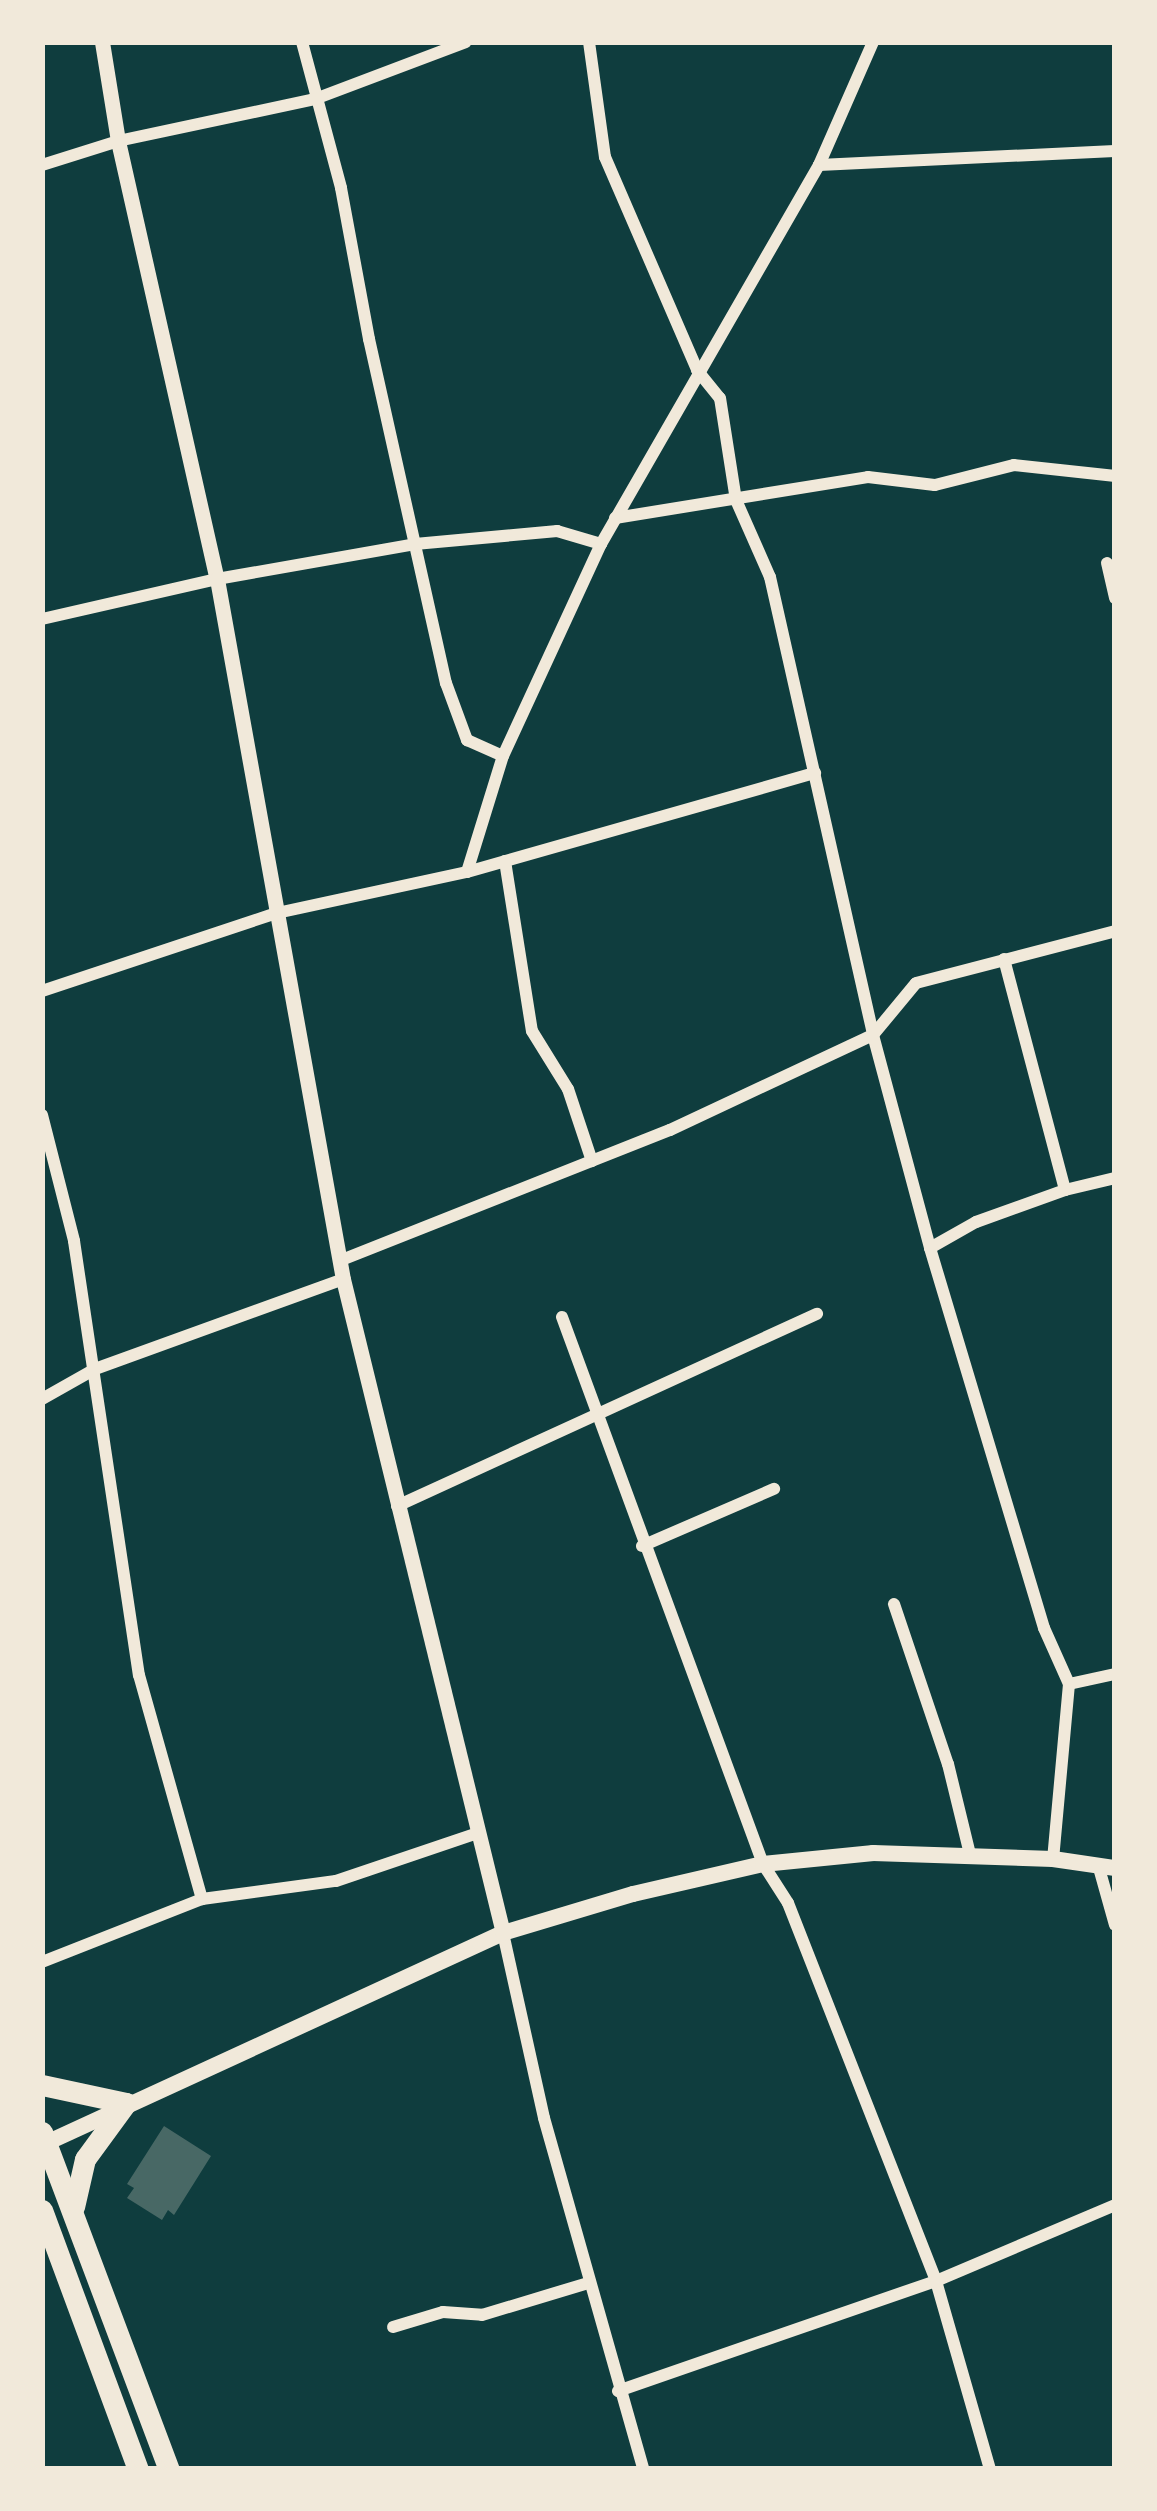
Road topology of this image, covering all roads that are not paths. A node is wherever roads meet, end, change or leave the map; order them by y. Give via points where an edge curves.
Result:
1 (102, 42) edge
2 (302, 42) edge
3 (466, 42) edge
4 (589, 42) edge
5 (873, 42) edge
6 (315, 99) junction
7 (118, 141) junction
8 (1115, 152) edge
9 (819, 164) junction
10 (42, 165) edge
11 (697, 370) junction
12 (1115, 476) edge
13 (736, 500) junction
14 (615, 518) junction
15 (415, 544) junction
16 (601, 544) junction
17 (1106, 563) dead end
18 (218, 579) junction
19 (1115, 598) edge
20 (42, 619) edge
21 (502, 756) junction
22 (815, 773) junction
23 (506, 861) junction
24 (467, 872) junction
25 (277, 913) junction
26 (1115, 931) edge
27 (1004, 959) junction
28 (42, 991) edge
29 (873, 1035) junction
30 (42, 1115) edge
31 (592, 1161) junction
32 (1115, 1178) edge
33 (1065, 1190) junction
34 (930, 1248) junction
35 (341, 1270) junction
36 (817, 1314) dead end
37 (562, 1317) dead end
38 (95, 1369) junction
39 (42, 1399) edge
40 (601, 1417) junction
41 (774, 1489) dead end
42 (397, 1506) junction
43 (641, 1546) junction
44 (893, 1604) dead end
45 (1115, 1674) edge
46 (1069, 1684) junction
47 (478, 1833) junction
48 (970, 1854) junction
49 (1053, 1859) junction
50 (763, 1864) junction
51 (1107, 1868) edge
52 (202, 1899) junction
53 (1115, 1925) edge
54 (503, 1933) junction
55 (42, 1962) edge
56 (42, 2085) edge
57 (126, 2103) junction
58 (44, 2140) edge
59 (1115, 2205) edge
60 (42, 2210) edge
61 (73, 2213) junction
62 (936, 2281) junction
63 (588, 2283) junction
64 (394, 2327) dead end
65 (618, 2391) junction
66 (139, 2469) edge
67 (169, 2469) edge
68 (643, 2469) edge
69 (990, 2469) edge

1 - 7 street
2 - 6 street
3 - 6 street
4 - 11 street via 604,157
5 - 9 street
6 - 7 street
6 - 15 street
7 - 10 street
7 - 18 street
8 - 9 street
9 - 11 street
11 - 13 street via 720,398
11 - 14 street
12 - 13 street via 1014,464 935,485 868,477
13 - 14 street
13 - 22 street via 770,577
14 - 16 street
15 - 16 street via 557,531
15 - 18 street
15 - 21 street via 466,740
16 - 21 street
17 - 19 street
18 - 20 street
18 - 25 street
21 - 24 street
22 - 23 street
22 - 29 street
23 - 24 street
23 - 31 street via 532,1031 568,1089
24 - 25 street
25 - 28 street
25 - 35 street
26 - 27 street
27 - 29 street via 916,983
27 - 33 street
29 - 31 street
29 - 34 street
30 - 38 street
31 - 35 street
32 - 33 street
33 - 34 street
34 - 46 street via 1044,1628
35 - 38 street
35 - 42 street
36 - 40 street
37 - 40 street
38 - 39 street
38 - 52 street via 139,1675
40 - 42 street
40 - 43 street
41 - 43 street
42 - 47 street
43 - 50 street
44 - 48 street
45 - 46 street
46 - 49 street
47 - 52 street via 336,1881
47 - 54 street
48 - 49 main road
48 - 50 main road
49 - 51 main road
50 - 54 main road
50 - 62 street via 788,1903
51 - 53 street
52 - 55 street
54 - 57 main road
54 - 63 street
56 - 57 highway
57 - 58 main road
57 - 61 highway via 85,2159
58 - 61 highway
59 - 62 street
60 - 66 highway
61 - 67 highway
62 - 65 street
62 - 69 street
63 - 64 street via 482,2315 443,2312
63 - 65 street
65 - 68 street

